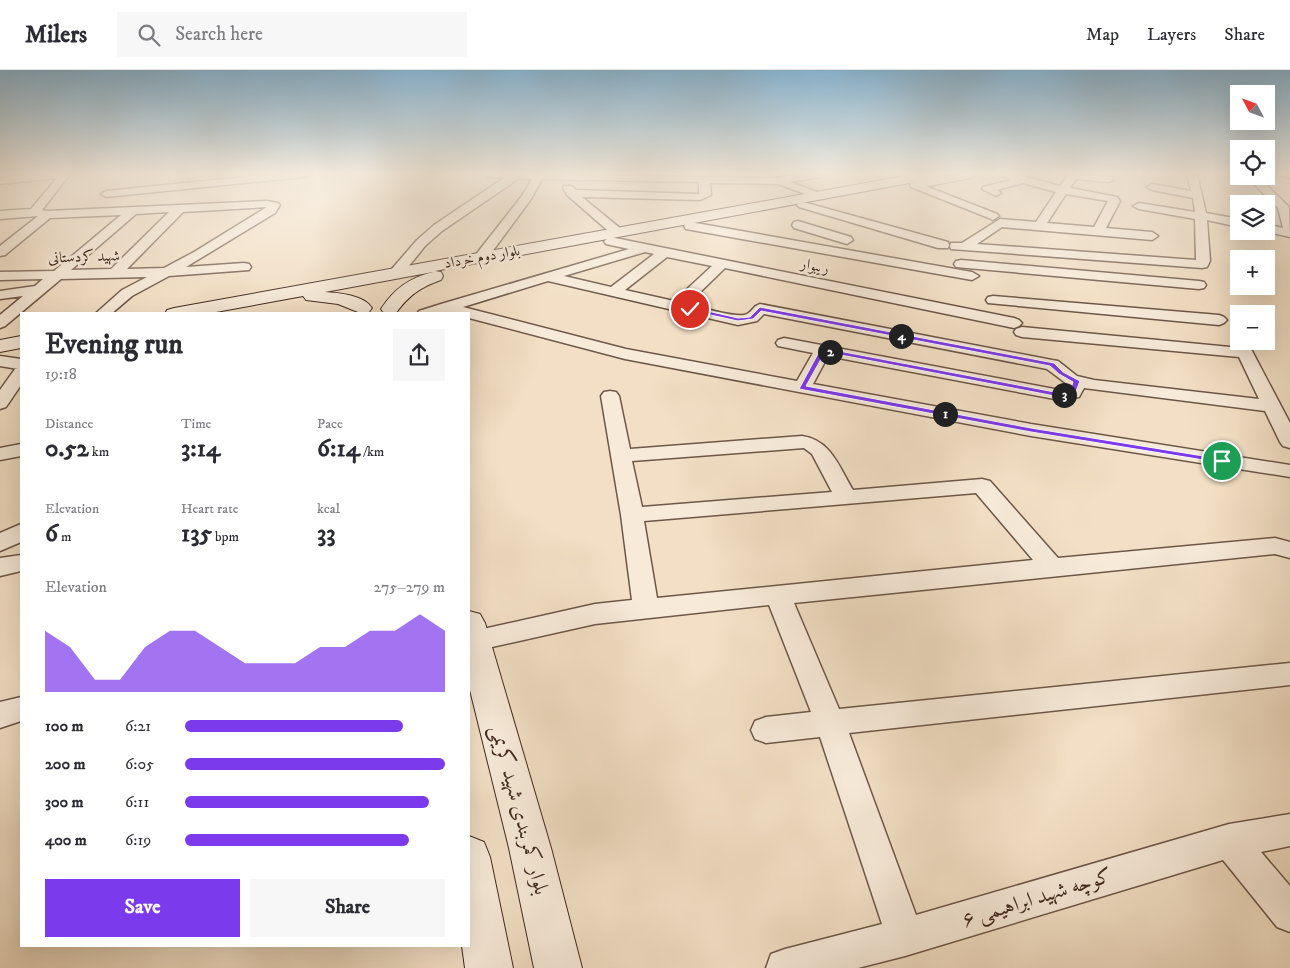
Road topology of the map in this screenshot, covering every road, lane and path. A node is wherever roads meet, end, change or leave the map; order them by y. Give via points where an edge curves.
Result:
1 (38, 216) edge
2 (127, 216) edge
3 (172, 216) edge
4 (263, 216) edge
5 (456, 216) edge
6 (512, 216) edge
7 (593, 216) edge
8 (726, 216) edge
9 (737, 216) edge
10 (850, 216) edge
11 (1045, 216) edge
12 (1106, 216) edge
13 (1201, 216) joint
14 (1285, 216) edge
15 (1230, 221) edge
16 (798, 225) dead end
17 (690, 226) junction
18 (876, 226) junction
19 (1040, 226) junction
20 (1275, 230) edge
21 (1098, 231) junction
22 (1290, 233) edge
23 (1152, 236) dead end
24 (614, 237) junction
25 (847, 240) junction
26 (953, 247) junction
27 (645, 248) junction
28 (824, 250) junction
29 (0, 252) edge
30 (665, 252) junction
31 (480, 257) junction
32 (722, 264) junction
33 (961, 264) junction
34 (244, 267) dead end
35 (926, 268) junction
36 (170, 271) junction
37 (449, 271) junction
38 (115, 272) junction
39 (57, 274) junction
40 (0, 276) edge
41 (786, 276) junction
42 (972, 276) junction
43 (387, 277) junction
44 (548, 277) junction
45 (358, 284) junction
46 (1199, 285) dead end
47 (38, 290) junction
48 (614, 292) junction
49 (0, 295) edge
50 (312, 296) junction
51 (902, 300) junction
52 (993, 300) junction
53 (250, 304) junction
54 (677, 306) junction
55 (446, 307) junction
56 (760, 309) junction
57 (363, 311) edge
58 (391, 311) edge
59 (104, 312) edge
60 (189, 312) edge
61 (224, 312) edge
62 (430, 312) edge
63 (465, 312) edge
64 (470, 313) edge
65 (1219, 320) dead end
66 (0, 323) edge
67 (1018, 327) junction
68 (20, 342) edge
69 (784, 343) dead end
70 (0, 346) edge
71 (20, 350) edge
72 (823, 350) junction
73 (0, 354) edge
74 (0, 361) edge
75 (20, 364) edge
76 (1052, 364) junction
77 (20, 374) edge
78 (1077, 381) junction
79 (802, 388) junction
80 (610, 396) dead end
81 (20, 398) edge
82 (0, 402) edge
83 (1272, 406) junction
84 (1290, 442) edge
85 (20, 450) edge
86 (0, 454) edge
87 (622, 456) junction
88 (1289, 469) edge
89 (846, 497) junction
90 (632, 515) junction
91 (20, 533) edge
92 (0, 543) edge
93 (1290, 550) edge
94 (20, 563) edge
95 (0, 567) edge
96 (1053, 568) junction
97 (778, 595) junction
98 (646, 608) junction
99 (471, 632) edge
100 (1290, 674) edge
101 (20, 710) edge
102 (0, 715) edge
103 (830, 723) junction
104 (766, 730) dead end
105 (1290, 830) edge
106 (1229, 841) junction
107 (470, 863) edge
108 (1290, 914) edge
109 (905, 937) junction
110 (489, 968) edge
111 (558, 968) edge
112 (785, 968) edge

1 - 29 street
2 - 39 street
3 - 38 street
4 - 36 street
5 - 43 street via 421,243
6 - 31 street
7 - 24 street
8 - 24 street, بلوار دوم خرداد
9 - 17 street, بلوار دوم خرداد
10 - 18 street
11 - 19 street
12 - 21 street
13 - 15 street
13 - 26 street via 1203,263 1197,265
14 - 22 street
16 - 25 street
17 - 24 street, بلوار دوم خرداد
17 - 28 street
18 - 25 street
18 - 26 street
19 - 21 street
19 - 26 street via 997,224
20 - 22 street
21 - 23 street
24 - 27 street, ریبوار
24 - 31 street, بلوار دوم خرداد
24 - 37 street, بلوار دوم خرداد
25 - 28 street
26 - 33 street
27 - 30 street, ریبوار
27 - 44 street
28 - 35 street
30 - 32 street, ریبوار
30 - 48 street
31 - 43 street, بلوار دوم خرداد
32 - 41 street, ریبوار
32 - 54 street
33 - 42 street
33 - 46 street
34 - 36 street, شهید کردستانی
35 - 42 street
35 - 51 street
36 - 38 street, شهید کردستانی
36 - 59 street via 127,293
37 - 43 street, بلوار دوم خرداد
37 - 58 street via 399,294
38 - 39 street, شهید کردستانی
39 - 40 street, شهید کردستانی
39 - 47 street
41 - 51 street, ریبوار
41 - 56 street
42 - 52 street
43 - 45 street, بلوار دوم خرداد
43 - 58 street
44 - 48 street
44 - 55 street
45 - 50 street, بلوار دوم خرداد
45 - 53 street, بلوار دوم خرداد
45 - 57 street
47 - 49 street
47 - 66 street
48 - 54 street
50 - 53 street, بلوار دوم خرداد
50 - 57 street via 350,302
51 - 67 street, ریبوار
52 - 65 street
52 - 67 street
53 - 60 street, بلوار دوم خرداد
53 - 61 street, بلوار دوم خرداد
54 - 56 street via 738,320 752,318
55 - 62 street
55 - 63 street
56 - 76 street
64 - 79 street via 625,354
67 - 76 street
67 - 83 street, ریبوار via 1241,352 1246,355
68 - 70 street
69 - 72 street
71 - 73 street
72 - 78 street via 1060,395 1073,393
72 - 79 street
74 - 75 street
76 - 78 street
77 - 82 street
78 - 83 street
79 - 88 street via 1031,430
80 - 87 street
81 - 82 street
83 - 84 street
85 - 86 street
87 - 89 street via 810,443 820,450
87 - 90 street
89 - 90 street
89 - 96 street via 982,486
90 - 98 street
91 - 92 street
93 - 96 street via 1275,546
94 - 95 street
96 - 97 street
97 - 98 street
97 - 103 street
98 - 99 street
99 - 111 street, بلوار کمربندی شهید کریمی via 530,848
100 - 103 street
101 - 102 street
103 - 104 street
103 - 109 street
105 - 106 street, کوچه شهید ابراهیمی ۶
106 - 108 street
106 - 109 street, کوچه شهید ابراهیمی ۶
107 - 110 street
109 - 112 street, کوچه شهید ابراهیمی ۶

